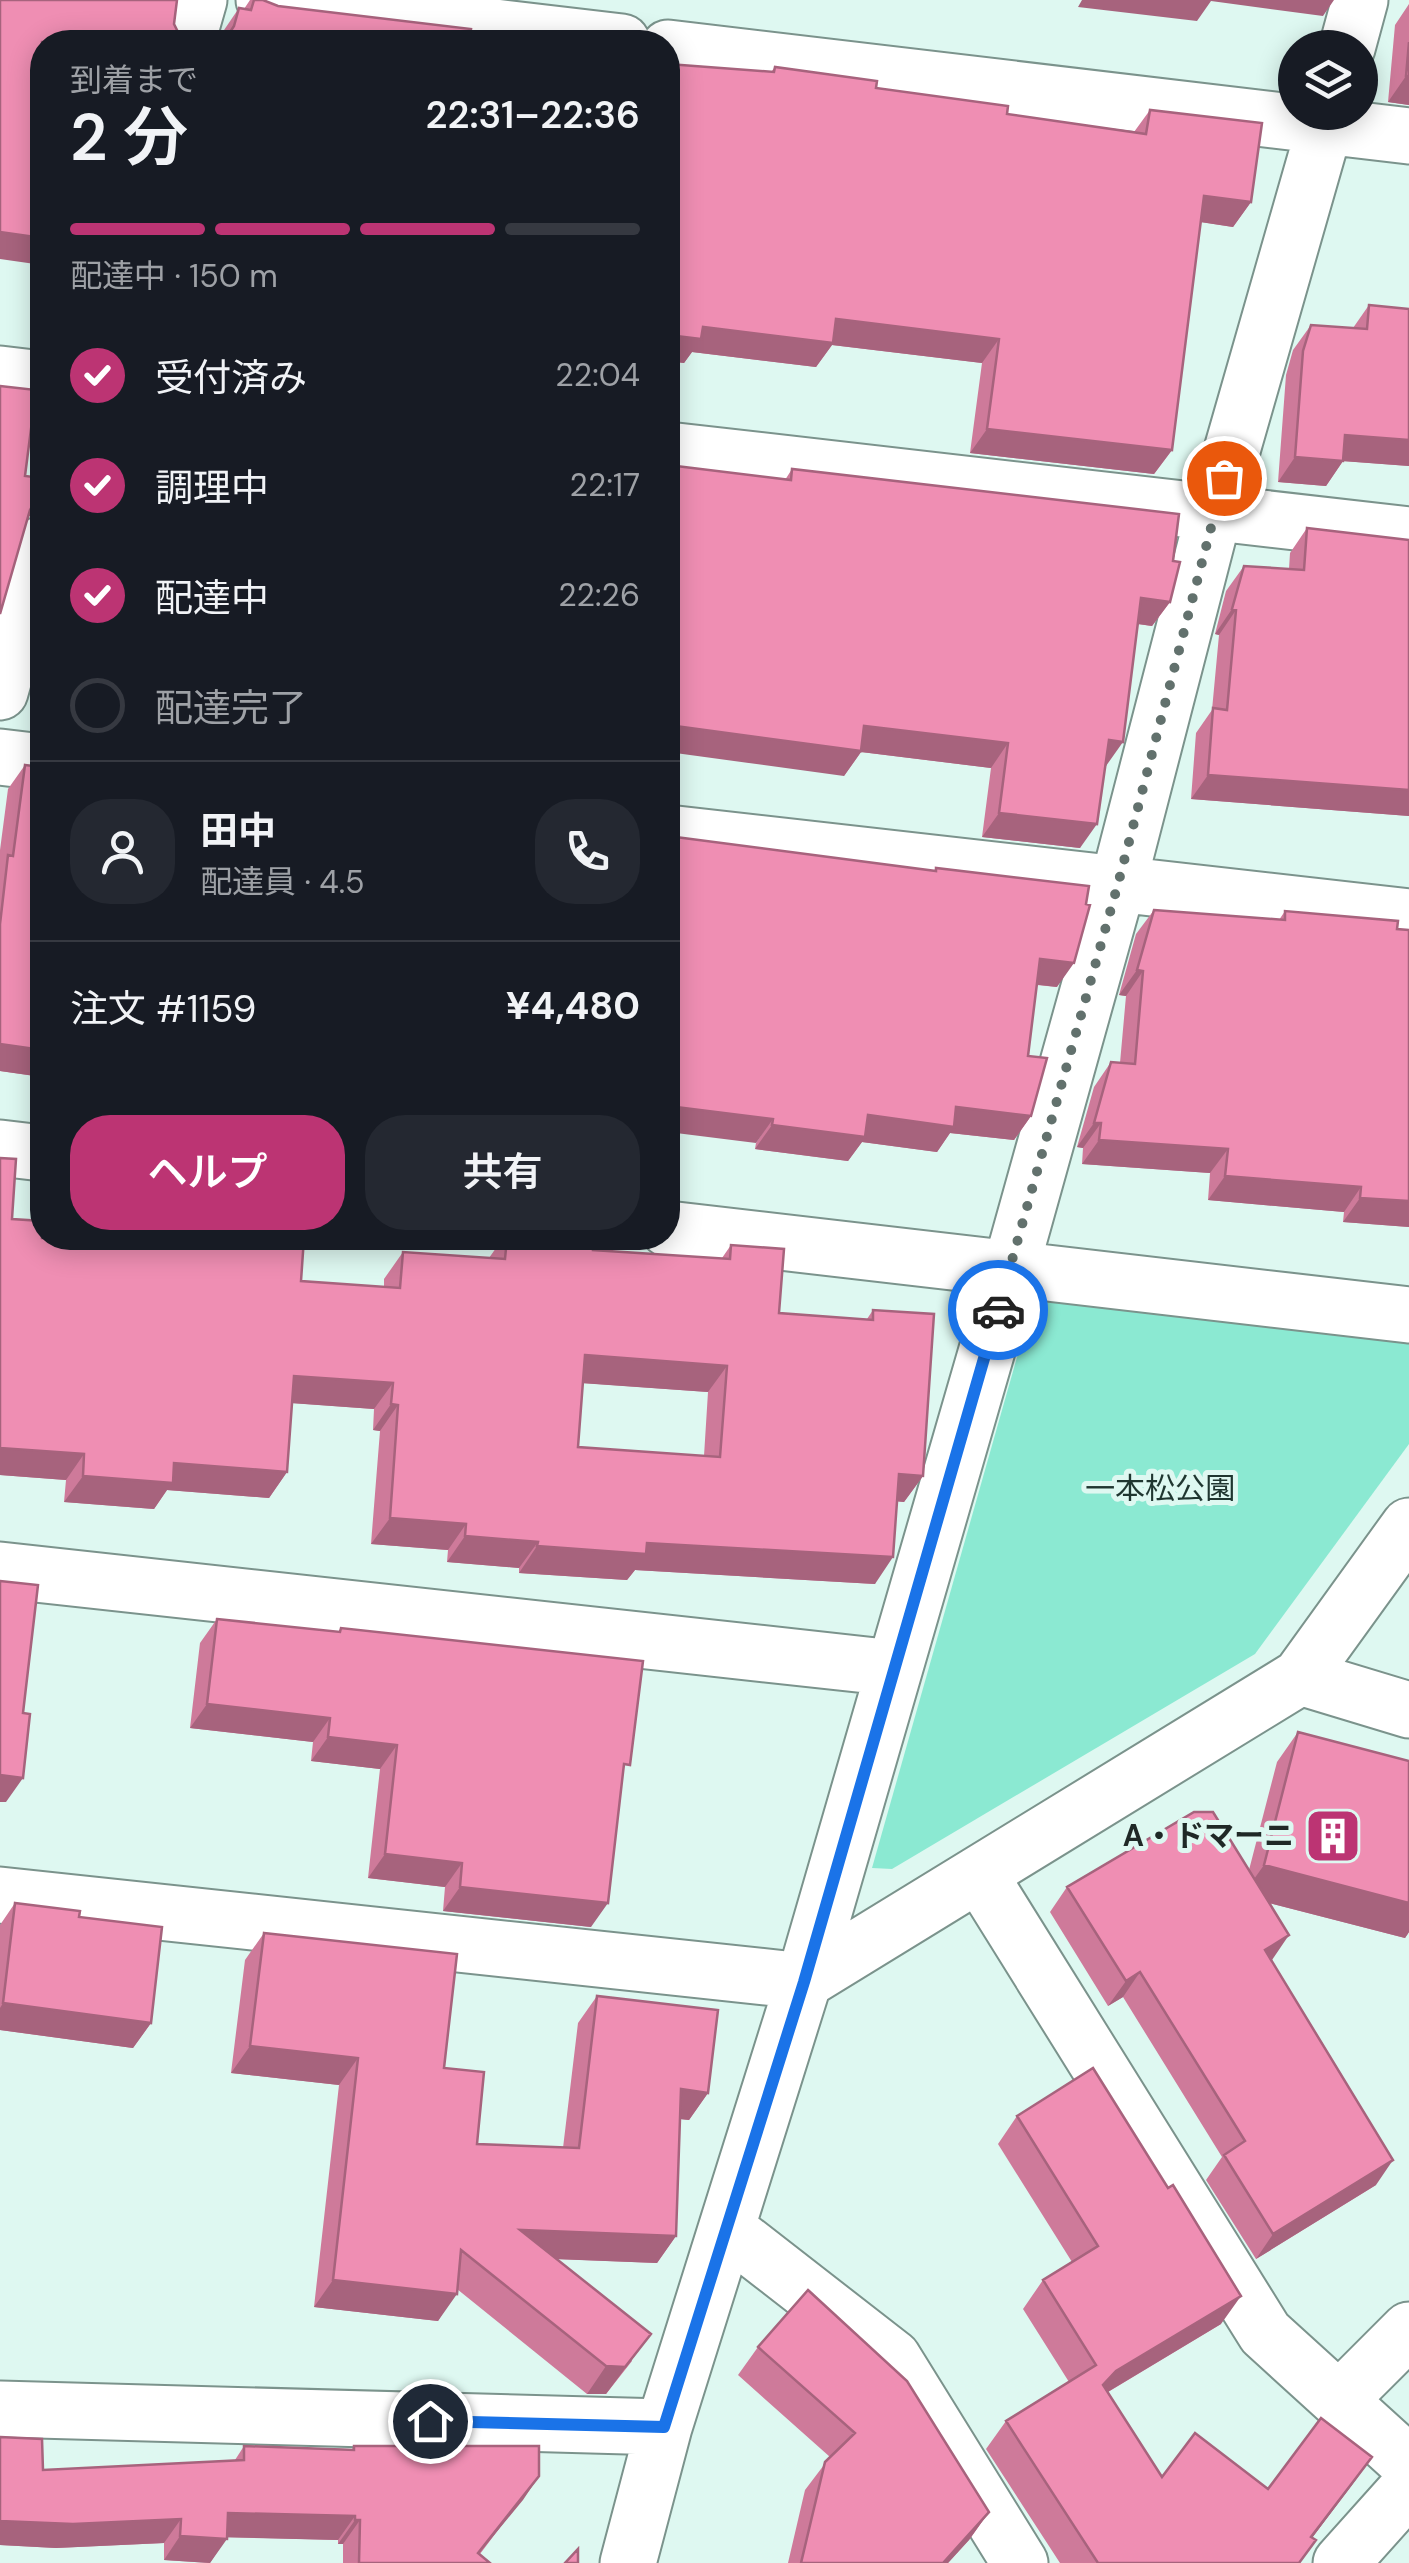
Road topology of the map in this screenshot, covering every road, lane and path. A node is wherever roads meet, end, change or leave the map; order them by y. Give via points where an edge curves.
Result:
1 (199, 0) edge
2 (264, 0) edge
3 (1360, 0) edge
4 (190, 30) edge
5 (520, 30) edge
6 (1352, 30) edge
7 (680, 49) edge
8 (1278, 114) edge
9 (1324, 130) edge
10 (1378, 130) edge
11 (1409, 136) edge
12 (0, 374) edge
13 (30, 378) edge
14 (680, 451) edge
15 (1214, 512) junction
16 (1409, 535) edge
17 (30, 586) edge
18 (0, 692) edge
19 (0, 757) edge
20 (30, 761) edge
21 (680, 834) edge
22 (1118, 884) junction
23 (1409, 917) edge
24 (0, 1148) edge
25 (30, 1152) edge
26 (680, 1230) edge
27 (1010, 1271) junction
28 (1409, 1315) edge
29 (1409, 1526) edge
30 (0, 1570) edge
31 (894, 1668) junction
32 (1300, 1677) junction
33 (1409, 1710) edge
34 (978, 1874) junction
35 (0, 1895) edge
36 (804, 1982) junction
37 (727, 2230) junction
38 (1409, 2330) edge
39 (1339, 2400) junction
40 (0, 2409) edge
41 (664, 2427) junction
42 (1409, 2464) edge
43 (1409, 2487) edge
44 (628, 2563) edge
45 (1020, 2563) edge
46 (1341, 2563) edge

1 - 4 street
2 - 5 street
3 - 6 street
7 - 8 street
9 - 15 street
10 - 11 street
12 - 13 street
14 - 15 street
15 - 16 street
15 - 22 street
17 - 18 street
19 - 20 street
21 - 22 street
22 - 23 street
22 - 27 street
24 - 25 street
26 - 27 street
27 - 28 street
27 - 31 street
29 - 32 street
30 - 31 street
31 - 36 street
32 - 33 street
32 - 34 street
34 - 36 street
34 - 39 street via 1265,2334
35 - 36 street
36 - 37 street
37 - 41 street
37 - 45 street via 893,2358
38 - 39 street
39 - 42 street
40 - 41 street
41 - 44 street
43 - 46 street

